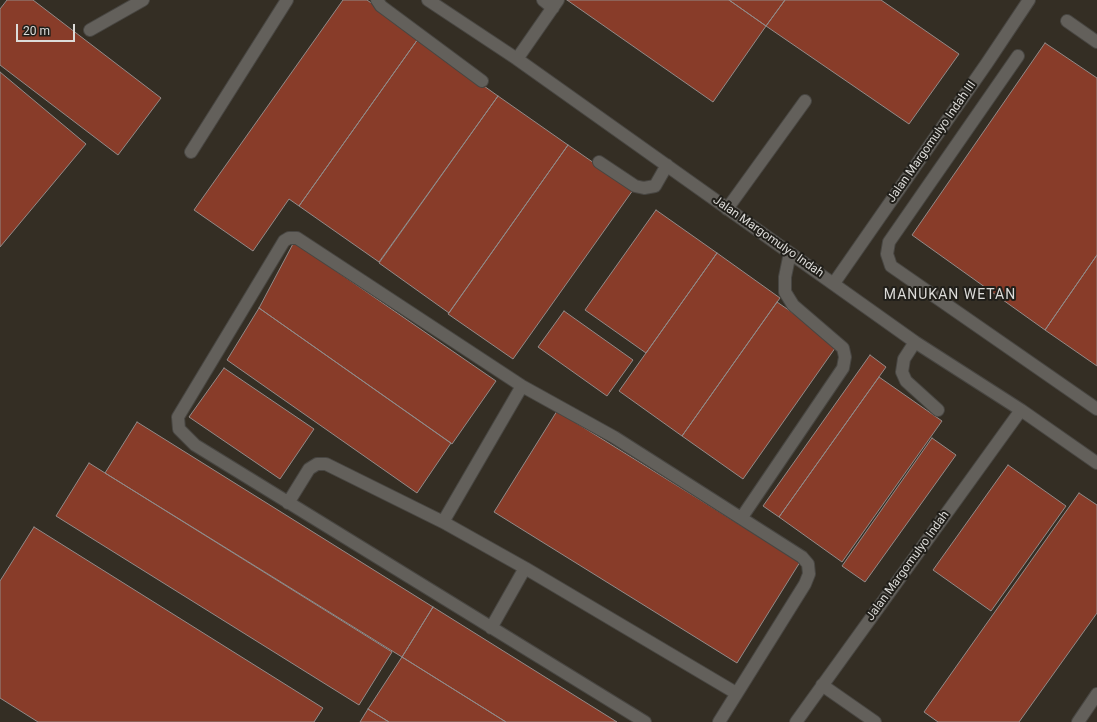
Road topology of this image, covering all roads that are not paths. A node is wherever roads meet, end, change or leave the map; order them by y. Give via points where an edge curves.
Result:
1 (143, 0) edge
2 (287, 0) edge
3 (377, 0) edge
4 (428, 0) edge
5 (543, 0) edge
6 (1029, 0) edge
7 (443, 4) edge
8 (555, 4) edge
9 (1067, 21) dead end
10 (90, 30) dead end
11 (1097, 42) edge
12 (1018, 56) dead end
13 (517, 59) junction
14 (482, 81) dead end
15 (805, 101) dead end
16 (191, 152) dead end
17 (599, 162) dead end
18 (667, 165) junction
19 (727, 209) junction
20 (790, 253) junction
21 (834, 283) junction
22 (915, 342) junction
23 (522, 386) junction
24 (1097, 409) edge
25 (938, 410) dead end
26 (1021, 410) junction
27 (1097, 464) edge
28 (288, 503) junction
29 (742, 517) junction
30 (443, 522) junction
31 (525, 568) junction
32 (491, 628) junction
33 (822, 685) junction
34 (736, 693) junction
35 (1097, 694) edge
36 (645, 722) edge
37 (719, 722) edge
38 (796, 722) edge
39 (875, 722) edge
40 (1078, 722) edge

1 - 10 street
2 - 16 street
3 - 14 street via 381,6
4 - 7 street, Jalan Margomulyo Indah
5 - 8 street
6 - 21 street, Jalan Margomulyo Indah III
7 - 13 street, Jalan Margomulyo Indah
8 - 13 street
9 - 11 street
12 - 24 street via 889,242 887,254 891,266
13 - 18 street, Jalan Margomulyo Indah
15 - 19 street
17 - 18 street via 635,186 644,188 655,186
18 - 19 street, Jalan Margomulyo Indah
19 - 20 street, Jalan Margomulyo Indah
20 - 21 street, Jalan Margomulyo Indah
20 - 29 street via 785,292 793,305 843,348 843,368
21 - 22 street, Jalan Margomulyo Indah
22 - 25 street via 904,359 902,372 906,381
22 - 26 street, Jalan Margomulyo Indah
23 - 28 street via 297,238 289,238 284,241 178,416 179,429 195,446
23 - 29 street via 614,437
23 - 30 street
26 - 27 street, Jalan Margomulyo Indah
26 - 33 street, Jalan Margomulyo Indah
28 - 30 street via 309,469 317,464 326,464
28 - 32 street
29 - 34 street via 802,557 808,564 809,574
30 - 31 street
31 - 32 street
31 - 34 street
32 - 36 street
33 - 38 street, Jalan Margomulyo Indah
33 - 39 street
34 - 37 street
35 - 40 street

